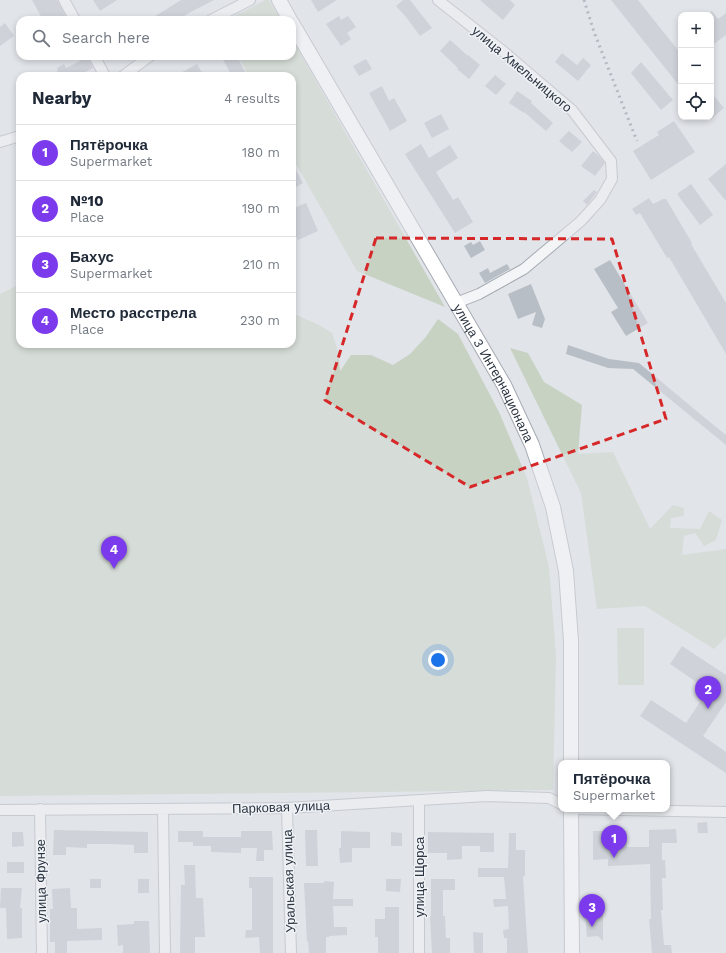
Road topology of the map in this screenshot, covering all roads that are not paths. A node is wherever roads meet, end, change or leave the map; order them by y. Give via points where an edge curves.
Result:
1 (64, 0) edge
2 (250, 0) edge
3 (278, 0) edge
4 (438, 0) edge
5 (234, 4) edge
6 (72, 16) edge
7 (217, 16) edge
8 (288, 16) edge
9 (296, 30) edge
10 (96, 60) edge
11 (145, 60) edge
12 (103, 72) edge
13 (128, 72) edge
14 (16, 137) edge
15 (0, 142) edge
16 (456, 303) junction
17 (571, 760) edge
18 (418, 801) junction
19 (558, 802) edge
20 (287, 808) junction
21 (40, 809) junction
22 (164, 809) junction
23 (0, 810) edge
24 (670, 811) edge
25 (571, 812) edge
26 (726, 812) edge
27 (42, 953) edge
28 (165, 953) edge
29 (291, 953) edge
30 (419, 953) edge
31 (572, 953) edge

1 - 6 street
2 - 5 street
3 - 8 main road
4 - 16 street, улица Хмельницкого via 572,110 611,161 612,179 600,200 581,221 524,269 479,294
5 - 7 street
9 - 16 main road, улица 3 Интернационала
10 - 12 street
11 - 13 street
14 - 15 street
16 - 17 main road, улица 3 Интернационала via 504,385 532,444 553,507 566,571 571,635
18 - 19 street, Парковая улица via 487,796 549,798
18 - 20 street, Парковая улица
18 - 30 street, улица Щорса
20 - 22 street, Парковая улица
20 - 29 street, Уральская улица
21 - 22 street, Парковая улица
21 - 23 street, Парковая улица
21 - 27 street, улица Фрунзе
22 - 28 street
24 - 26 street
25 - 31 main road

